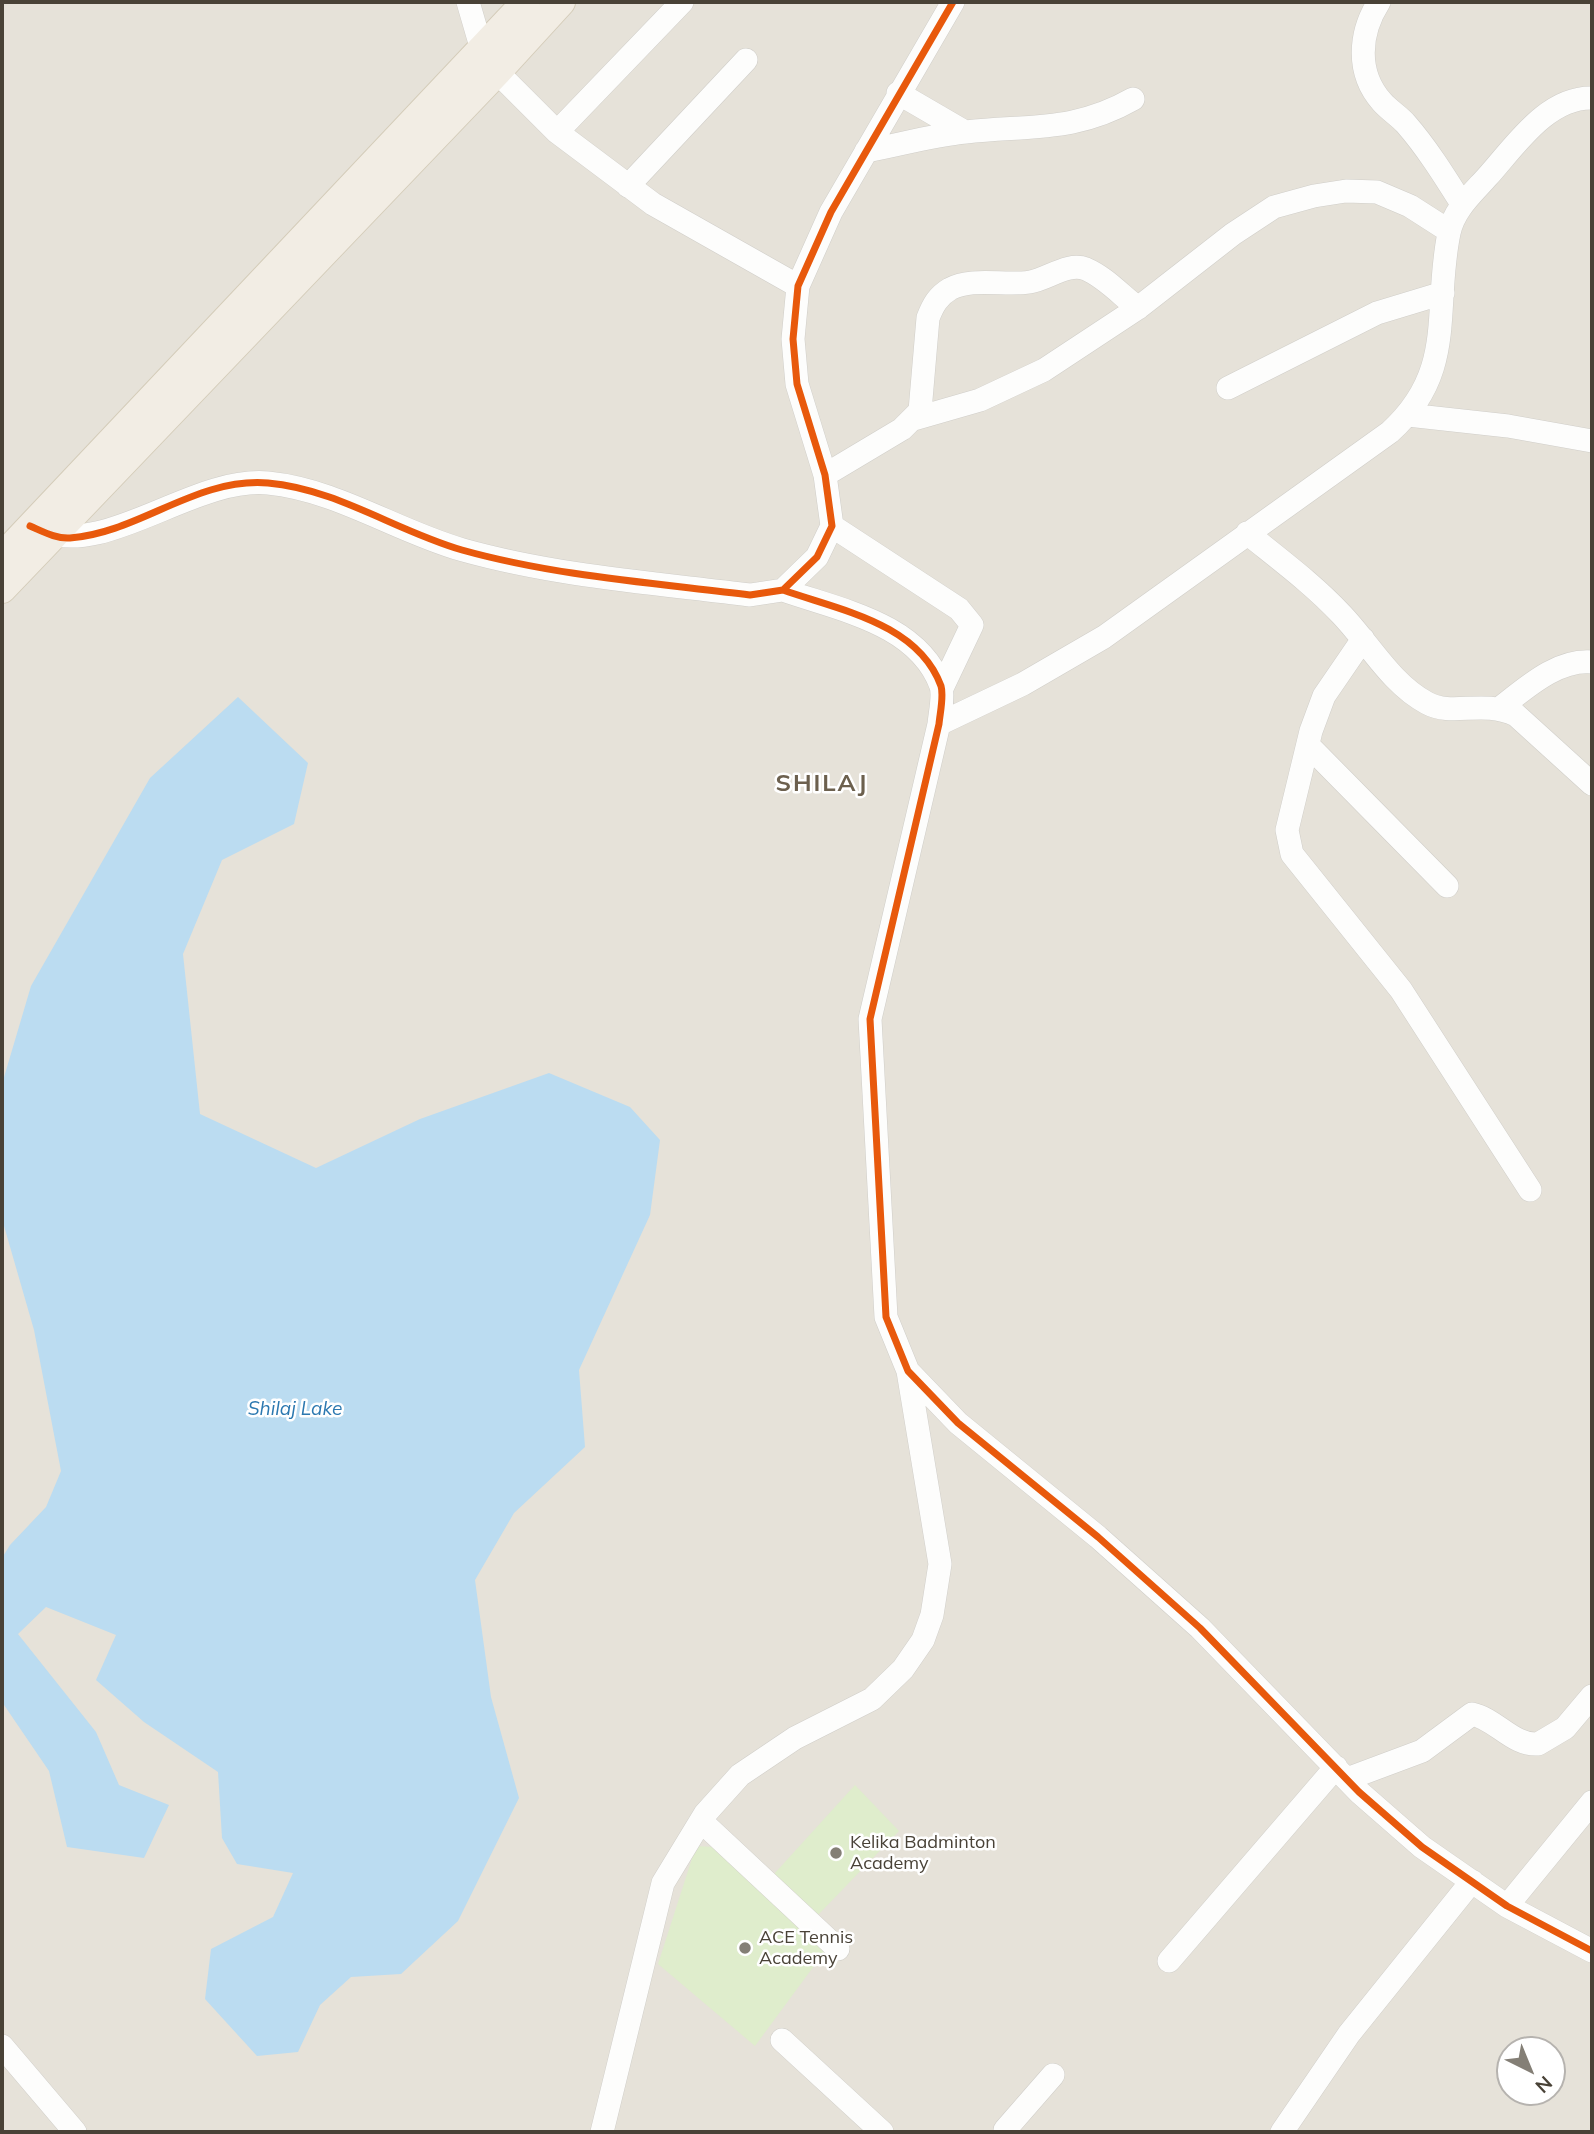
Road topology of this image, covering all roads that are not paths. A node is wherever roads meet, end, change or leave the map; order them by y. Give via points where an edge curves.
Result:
1 (468, 2) edge
2 (526, 2) edge
3 (561, 2) edge
4 (682, 2) edge
5 (953, 2) edge
6 (1372, 5) edge
7 (746, 60) dead end
8 (489, 61) junction
9 (898, 93) junction
10 (1592, 98) edge
11 (1133, 99) dead end
12 (557, 132) junction
13 (965, 132) junction
14 (866, 151) junction
15 (628, 186) junction
16 (1462, 204) junction
17 (1449, 231) junction
18 (798, 286) junction
19 (1443, 293) junction
20 (1138, 308) junction
21 (1228, 388) dead end
22 (1408, 415) junction
23 (914, 419) junction
24 (1592, 441) edge
25 (825, 475) junction
26 (832, 526) junction
27 (41, 531) junction
28 (1247, 533) junction
29 (3, 576) edge
30 (783, 590) junction
31 (1363, 639) junction
32 (1592, 662) edge
33 (942, 688) junction
34 (1500, 708) junction
35 (939, 724) junction
36 (1308, 745) junction
37 (1592, 784) edge
38 (1447, 886) dead end
39 (1530, 1190) dead end
40 (908, 1371) junction
41 (1592, 1696) edge
42 (1341, 1773) junction
43 (1592, 1802) edge
44 (701, 1821) junction
45 (1472, 1881) junction
46 (1507, 1906) junction
47 (838, 1949) dead end
48 (1592, 1951) edge
49 (1169, 1961) dead end
50 (782, 2040) dead end
51 (2, 2046) edge
52 (1053, 2075) dead end
53 (609, 2131) edge
54 (1005, 2131) edge
55 (75, 2132) edge
56 (882, 2132) edge
57 (1282, 2132) edge

1 - 8 street
2 - 8 main road
3 - 8 main road
4 - 12 street
5 - 9 street
6 - 16 street via 1362,47 1366,74 1380,100 1406,124
7 - 15 street
8 - 12 street
8 - 27 main road
9 - 13 street
9 - 14 street
10 - 16 street via 1552,112 1520,137
11 - 13 street via 1083,122
12 - 15 street
13 - 14 street
14 - 18 street via 831,212
15 - 18 street
16 - 17 street
17 - 19 street
17 - 20 street via 1377,192 1314,196 1274,207
18 - 25 street via 793,339 797,384
19 - 21 street via 1365,319
19 - 22 street via 1437,358 1426,388
20 - 23 street via 1044,370 1008,388
20 - 23 street via 1085,269 1073,267 1034,281 951,288 934,304 928,318 922,400
22 - 24 street
22 - 28 street
23 - 25 street
25 - 26 street
26 - 30 street via 817,556
26 - 33 street via 959,609 972,625
27 - 29 main road
27 - 30 street via 68,538 114,528 207,490 265,483 312,490 459,549 524,566 750,595
28 - 31 street via 1340,613
28 - 35 street via 1104,637 1023,684
30 - 33 street via 891,629 922,652
31 - 34 street via 1410,693 1430,705
31 - 36 street via 1324,696
32 - 34 street via 1561,668
33 - 35 street
34 - 37 street via 1516,715
35 - 40 street via 870,1019 886,1317
36 - 38 street
36 - 39 street via 1287,830 1292,854 1414,1009
40 - 42 street via 958,1423 1098,1537 1200,1628
40 - 44 street via 940,1564 923,1640 903,1669 872,1699 795,1738 740,1775
41 - 42 street via 1565,1728 1538,1744 1520,1741 1472,1714 1422,1751
42 - 45 street via 1422,1847
42 - 49 street
43 - 46 street
44 - 47 street
44 - 53 street via 663,1883
45 - 46 street
45 - 57 street via 1349,2034
46 - 48 street
50 - 56 street
51 - 55 street
52 - 54 street

